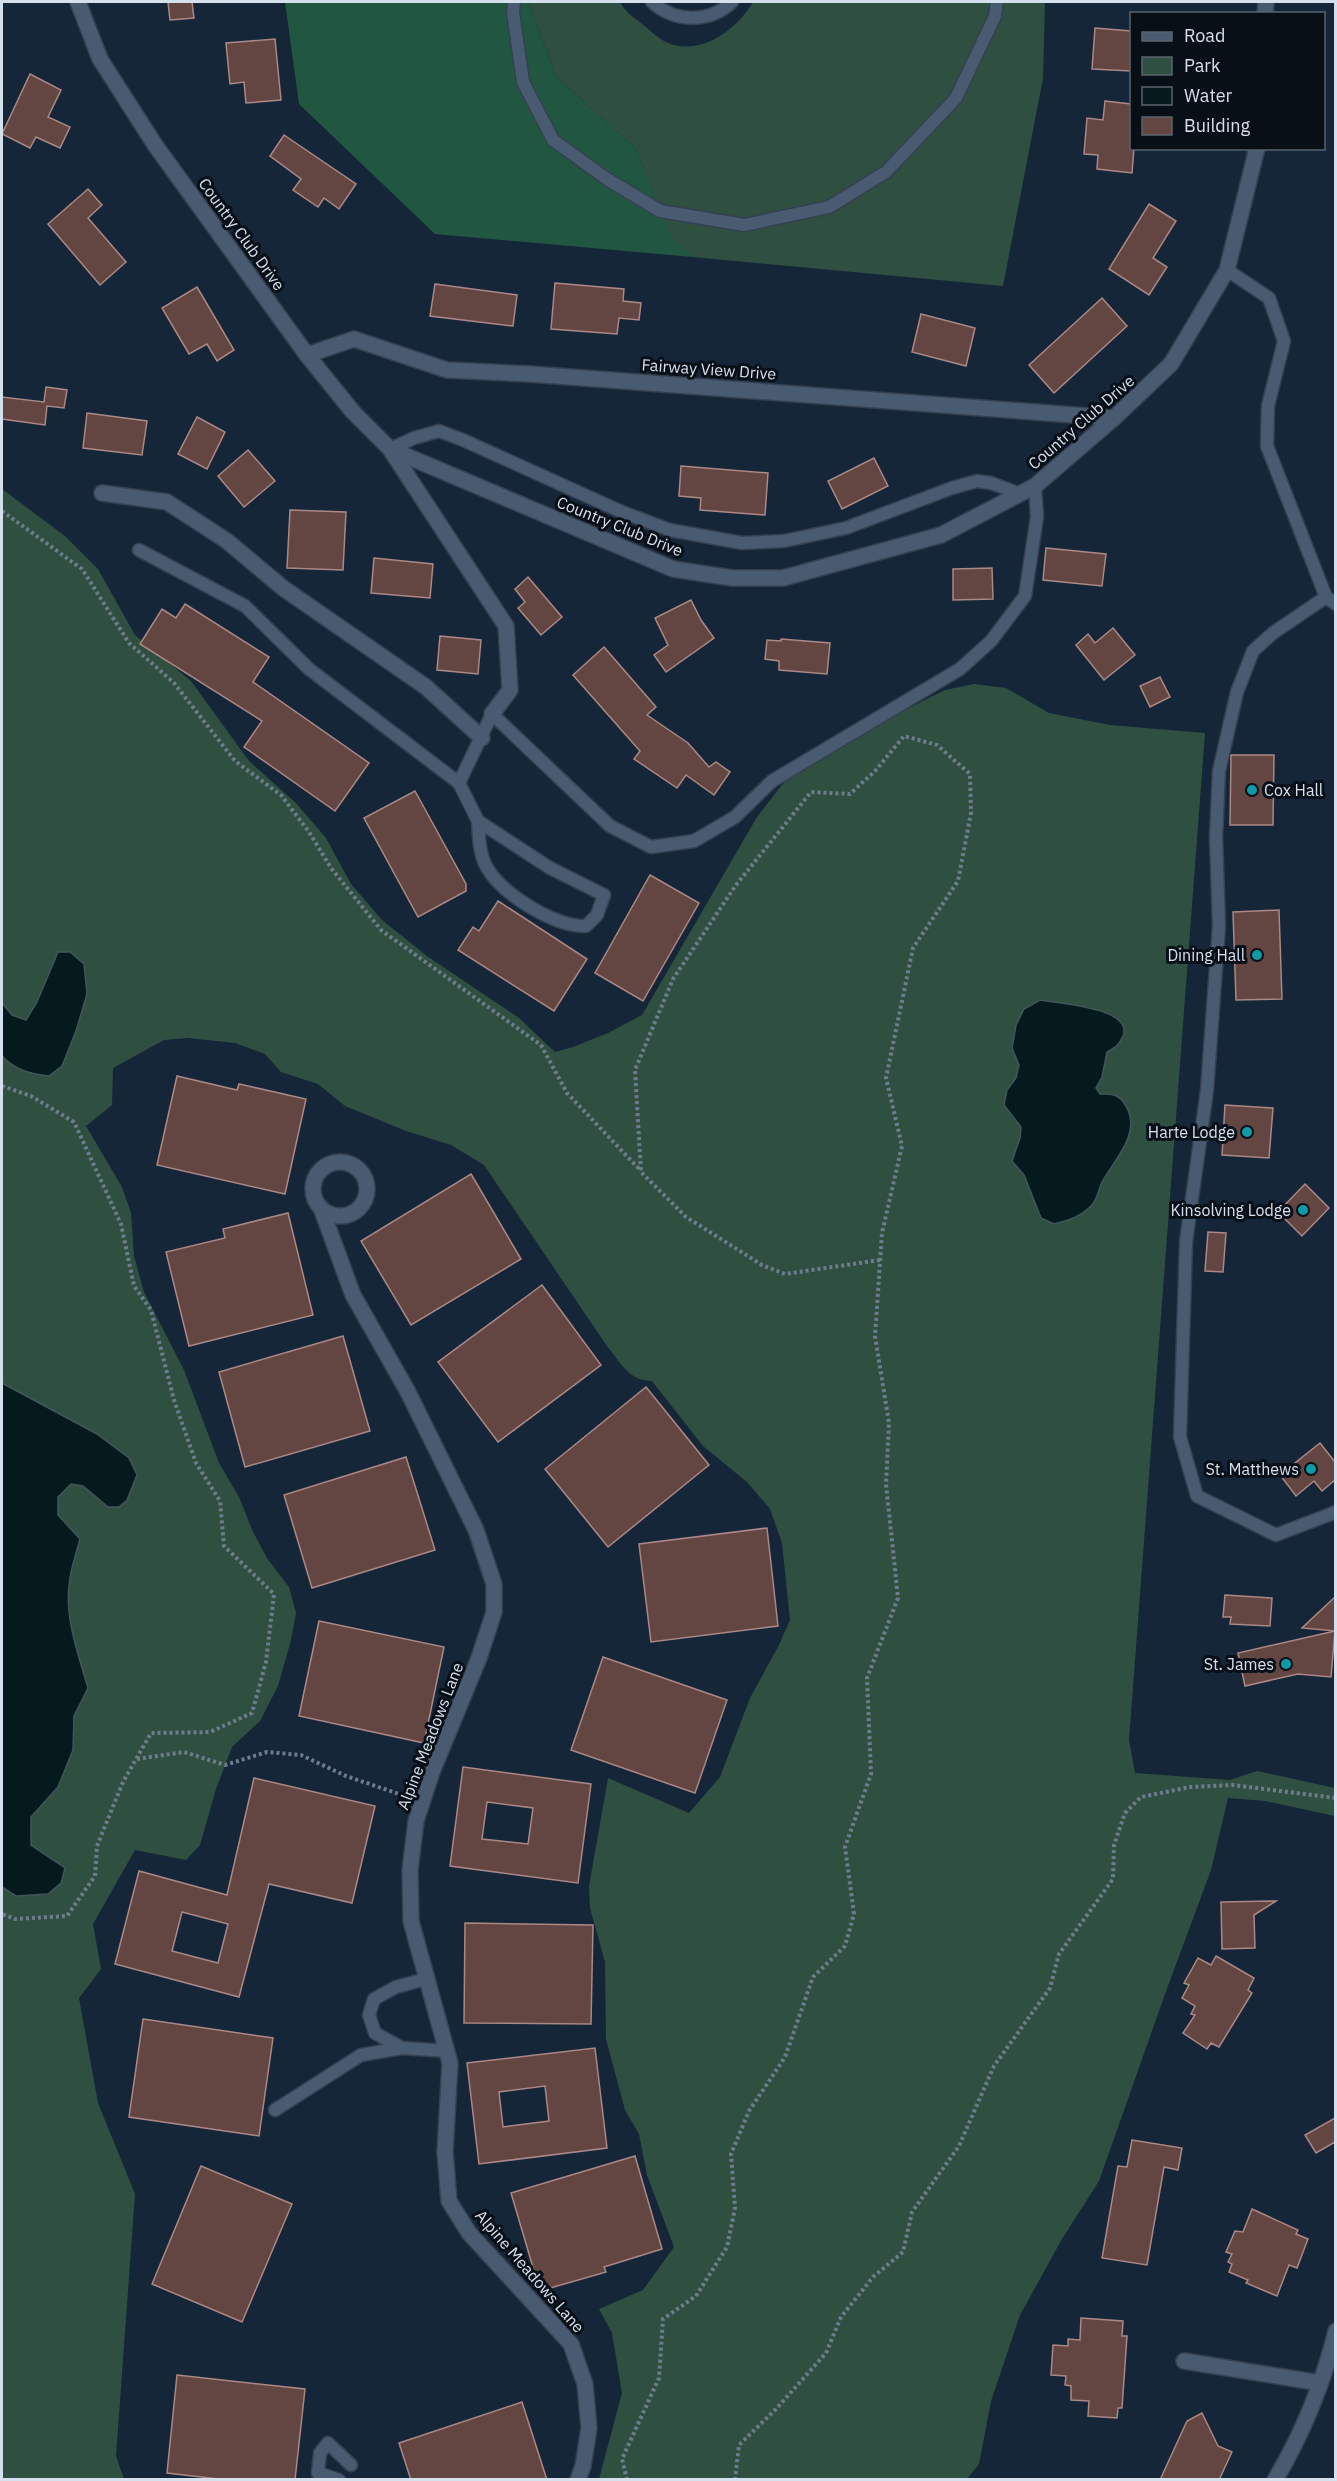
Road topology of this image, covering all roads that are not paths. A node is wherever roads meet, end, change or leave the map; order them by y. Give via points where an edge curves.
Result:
1 (78, 2) edge
2 (514, 2) edge
3 (652, 2) edge
4 (732, 2) edge
5 (997, 2) edge
6 (1257, 150) edge
7 (1227, 270) junction
8 (308, 356) junction
9 (1114, 418) junction
10 (390, 449) junction
11 (1035, 486) junction
12 (102, 493) dead end
13 (1020, 494) junction
14 (139, 550) dead end
15 (1331, 600) edge
16 (492, 714) junction
17 (482, 738) junction
18 (459, 783) junction
19 (478, 821) junction
20 (321, 1208) dead end
21 (1335, 1512) edge
22 (426, 1979) junction
23 (402, 2048) junction
24 (448, 2052) junction
25 (275, 2110) dead end
26 (1335, 2331) edge
27 (1184, 2361) dead end
28 (1320, 2383) junction
29 (351, 2465) dead end
30 (339, 2480) edge
31 (578, 2480) edge
32 (1275, 2480) edge

1 - 8 street, Country Club Drive via 100,59 155,145
2 - 5 lane via 523,82 553,140 660,211 744,225 829,207 886,172 956,98 995,16
3 - 4 lane via 677,17 698,19
6 - 7 street, Country Club Drive
7 - 9 street, Country Club Drive via 1171,364
7 - 15 lane via 1269,298 1284,341 1268,406 1267,446
8 - 9 street, Fairway View Drive via 354,339 447,370
8 - 10 street, Country Club Drive via 353,412
9 - 11 street, Country Club Drive
10 - 13 lane via 439,431 670,530 742,543 784,541 846,528 976,481
10 - 13 street, Country Club Drive via 673,569 732,578 783,578 941,535
10 - 16 street via 506,626 510,690
11 - 13 street, Country Club Drive
11 - 16 lane via 1037,517 1025,596 991,642 960,669 772,781 735,817 694,841 651,847 610,826
12 - 17 street via 167,502 227,541 283,588 426,687
14 - 18 lane via 245,606 309,669
15 - 21 lane via 1274,633 1253,651 1237,692 1219,771 1219,926 1207,1090 1186,1242 1179,1437 1197,1496 1276,1535
16 - 17 lane
17 - 18 lane
18 - 19 lane
19 - 19 lane via 485,865 496,881 521,901 573,926 586,926 597,915 604,895 550,868
20 - 22 street, Alpine Meadows Lane via 353,1295 408,1392 476,1530 494,1584 494,1612 479,1658 416,1821 410,1869 411,1921
22 - 23 lane via 396,1987 374,1999 369,2015 375,2033
22 - 24 street, Alpine Meadows Lane
23 - 24 lane
23 - 25 lane via 361,2055
24 - 31 street, Alpine Meadows Lane via 445,2152 449,2200 469,2233 571,2344 585,2384 589,2428
26 - 28 street
27 - 28 street
28 - 32 street via 1300,2436
29 - 30 lane via 328,2443 320,2453 318,2473

